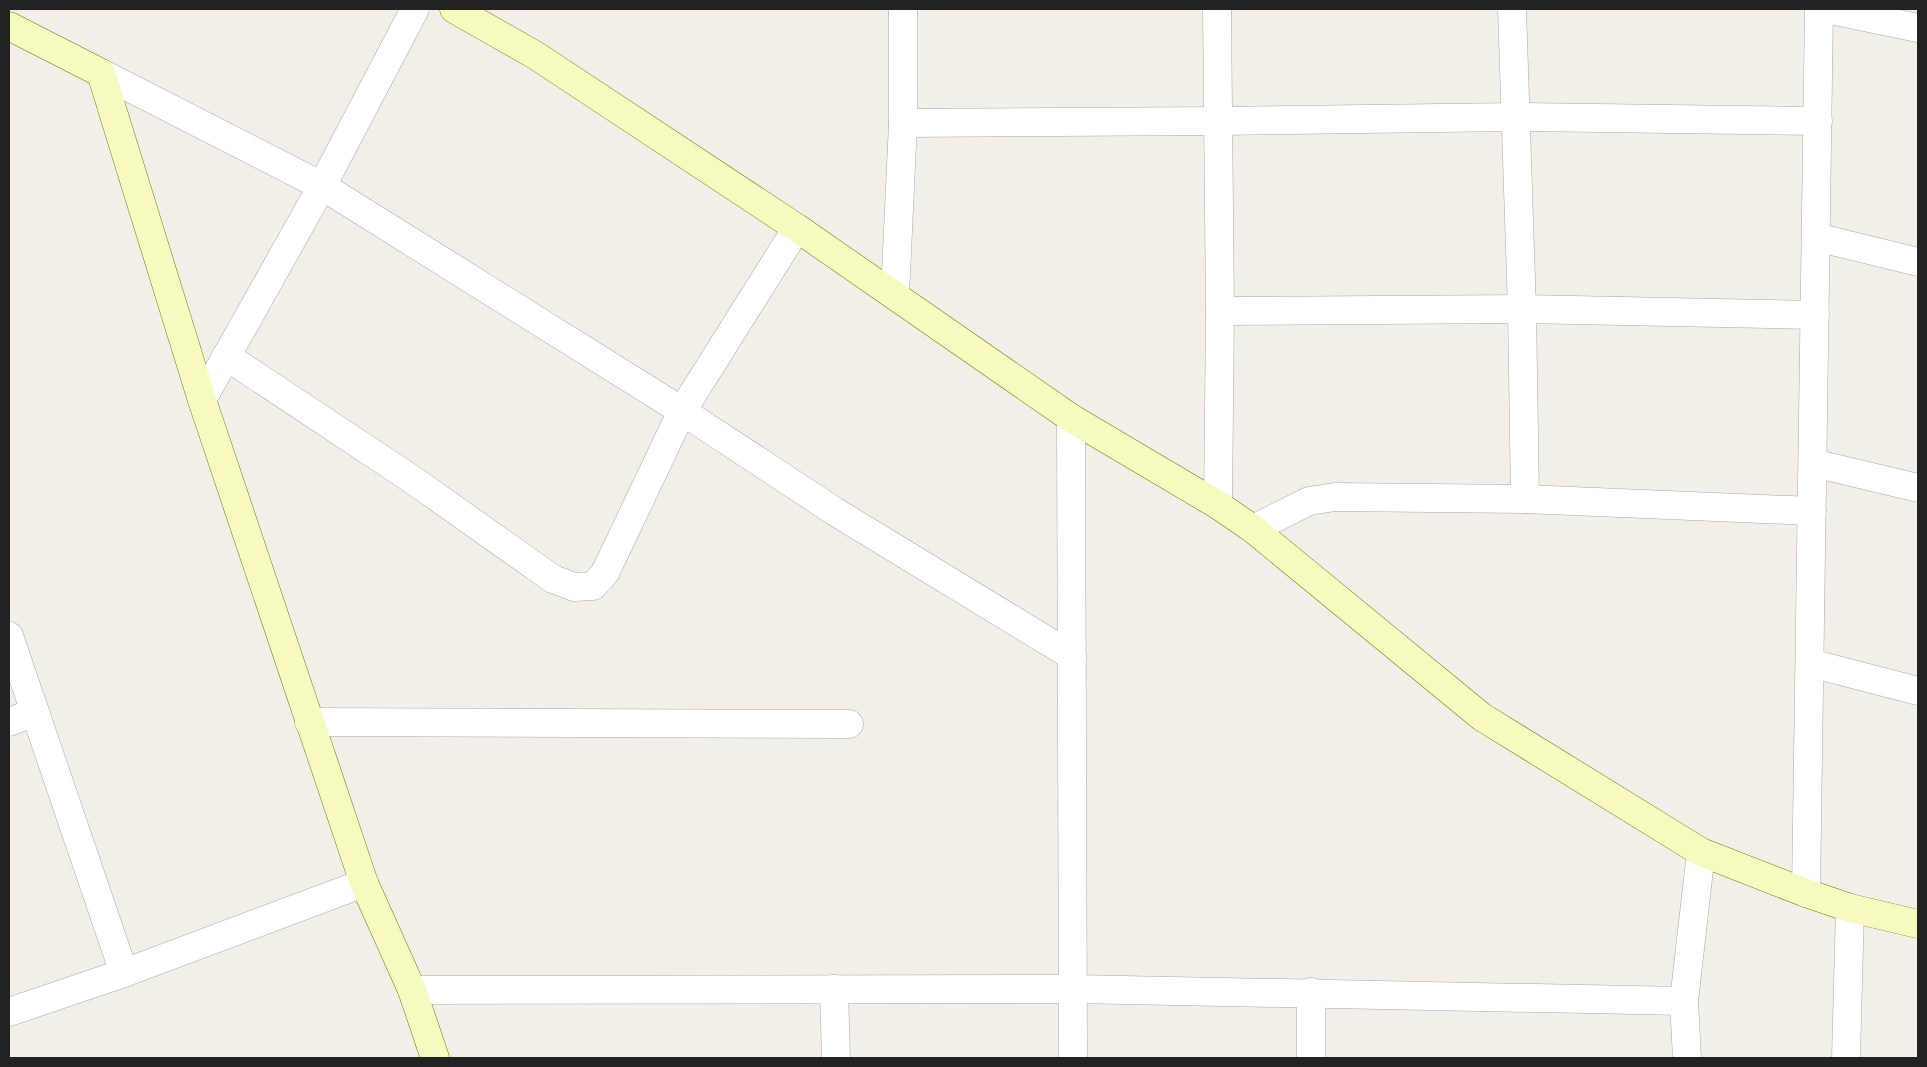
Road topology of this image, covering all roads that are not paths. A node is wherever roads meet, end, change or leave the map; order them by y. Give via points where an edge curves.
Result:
1 (415, 9) edge
2 (454, 9) edge
3 (903, 9) edge
4 (1217, 9) edge
5 (1512, 9) edge
6 (1819, 9) edge
7 (1826, 9) edge
8 (9, 26) edge
9 (1918, 28) edge
10 (102, 73) junction
11 (1515, 117) junction
12 (1818, 121) junction
13 (1219, 122) junction
14 (903, 123) junction
15 (322, 186) junction
16 (797, 228) junction
17 (1816, 237) junction
18 (1918, 262) edge
19 (895, 295) junction
20 (1522, 309) junction
21 (1220, 311) junction
22 (1815, 315) junction
23 (226, 356) junction
24 (202, 400) junction
25 (682, 411) junction
26 (1071, 418) junction
27 (1813, 463) junction
28 (1918, 488) edge
29 (1525, 499) junction
30 (1218, 505) junction
31 (1812, 510) junction
32 (1253, 529) junction
33 (9, 636) edge
34 (1072, 656) junction
35 (1810, 663) junction
36 (1918, 690) edge
37 (35, 712) junction
38 (9, 722) edge
39 (309, 722) junction
40 (849, 724) dead end
41 (1701, 852) junction
42 (364, 883) junction
43 (1806, 893) junction
44 (1850, 908) junction
45 (1918, 924) edge
46 (124, 973) junction
47 (834, 989) junction
48 (1073, 989) junction
49 (412, 990) junction
50 (1311, 992) junction
51 (1684, 1001) junction
52 (9, 1012) edge
53 (435, 1058) edge
54 (836, 1058) edge
55 (1073, 1058) edge
56 (1311, 1058) edge
57 (1687, 1058) edge
58 (1846, 1058) edge

1 - 15 street
2 - 16 street via 535,55
3 - 14 street
4 - 13 street
5 - 11 street
6 - 12 street
7 - 9 street
8 - 10 street
10 - 15 street
10 - 24 street
11 - 12 street
11 - 13 street
11 - 20 street
12 - 17 street
13 - 14 street
13 - 21 street
14 - 19 street
15 - 23 street
15 - 25 street
16 - 19 street
16 - 25 street
17 - 18 street
17 - 22 street
19 - 26 street
20 - 21 street
20 - 22 street
20 - 29 street
21 - 30 street
22 - 27 street
23 - 24 street
23 - 25 street via 410,478 553,579 574,587 593,586 605,573
24 - 39 street
25 - 34 street via 834,511
26 - 30 street
26 - 34 street
27 - 28 street
27 - 31 street
29 - 31 street
29 - 32 street via 1335,497 1309,501
30 - 32 street
31 - 35 street
32 - 41 street via 1482,717
33 - 37 street
34 - 48 street
35 - 36 street
35 - 43 street
37 - 38 street
37 - 46 street
39 - 40 street
39 - 42 street
41 - 43 street
41 - 51 street
42 - 46 street
42 - 49 street
43 - 44 street
44 - 45 street
44 - 58 street
46 - 52 street
47 - 48 street
47 - 49 street
47 - 54 street
48 - 50 street
48 - 55 street
49 - 53 street
50 - 51 street
50 - 56 street
51 - 57 street

